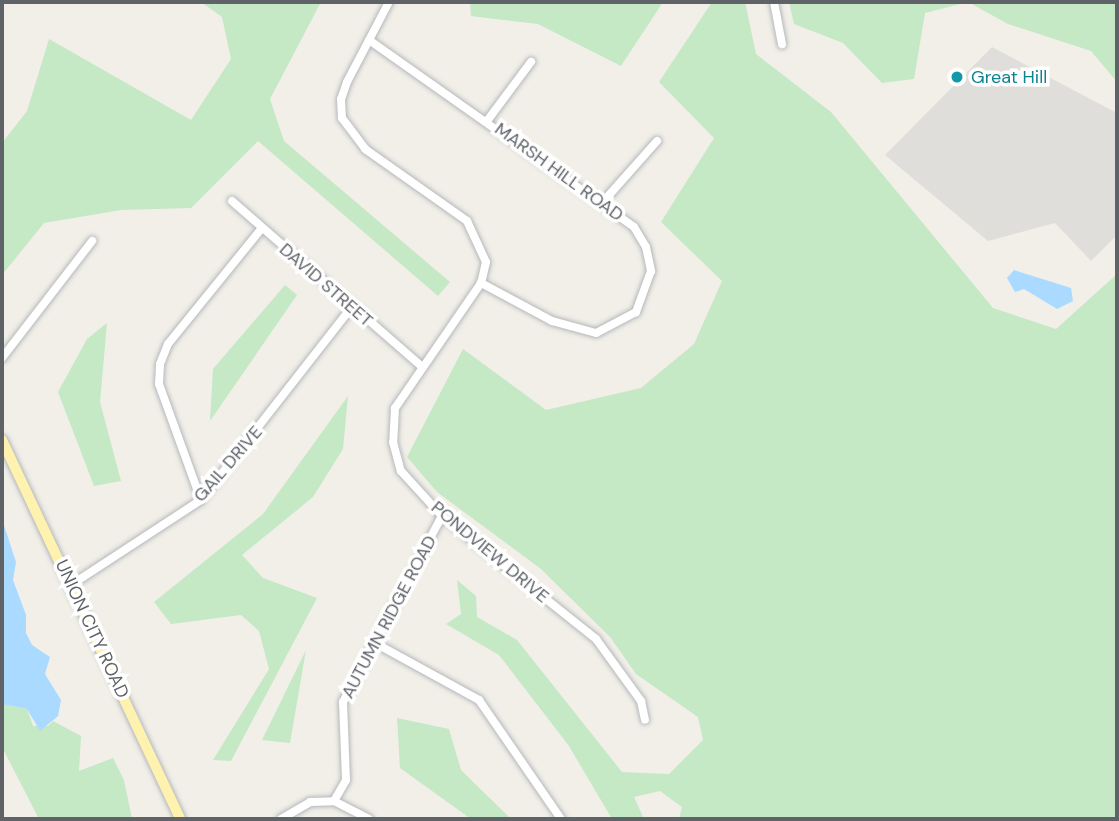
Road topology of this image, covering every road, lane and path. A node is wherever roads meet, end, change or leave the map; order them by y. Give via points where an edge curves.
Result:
1 (389, 2) edge
2 (774, 2) edge
3 (369, 40) junction
4 (782, 44) dead end
5 (531, 62) dead end
6 (487, 121) junction
7 (657, 141) dead end
8 (232, 201) dead end
9 (602, 203) junction
10 (261, 229) junction
11 (92, 241) dead end
12 (481, 283) junction
13 (352, 307) junction
14 (2, 358) edge
15 (422, 367) junction
16 (2, 440) edge
17 (201, 500) junction
18 (442, 516) junction
19 (71, 585) junction
20 (373, 642) junction
21 (645, 720) dead end
22 (334, 801) junction
23 (180, 819) edge
24 (281, 819) edge
25 (369, 819) edge
26 (561, 819) edge

1 - 3 street
2 - 4 street
3 - 6 street, MARSH HILL ROAD
3 - 12 street via 341,99 350,134 467,221 486,262
5 - 6 street
6 - 9 street, MARSH HILL ROAD
7 - 9 street
8 - 10 street, DAVID STREET
9 - 12 street, MARSH HILL ROAD via 634,227 646,247 651,271 636,312 617,326 596,333 576,330
10 - 13 street, DAVID STREET
10 - 17 street via 168,344 160,364 159,384
11 - 14 street
12 - 15 street, PONDVIEW DRIVE
13 - 15 street, DAVID STREET
13 - 17 street, GAIL DRIVE
15 - 18 street, PONDVIEW DRIVE via 395,408 393,442 401,471
16 - 19 main road, UNION CITY ROAD
17 - 19 street, GAIL DRIVE
18 - 20 street, AUTUMN RIDGE ROAD
18 - 21 street, PONDVIEW DRIVE via 596,639 641,701
19 - 23 main road, UNION CITY ROAD
20 - 22 street, AUTUMN RIDGE ROAD via 343,702 346,779
20 - 26 street via 479,701
22 - 24 street via 310,802
22 - 25 street

